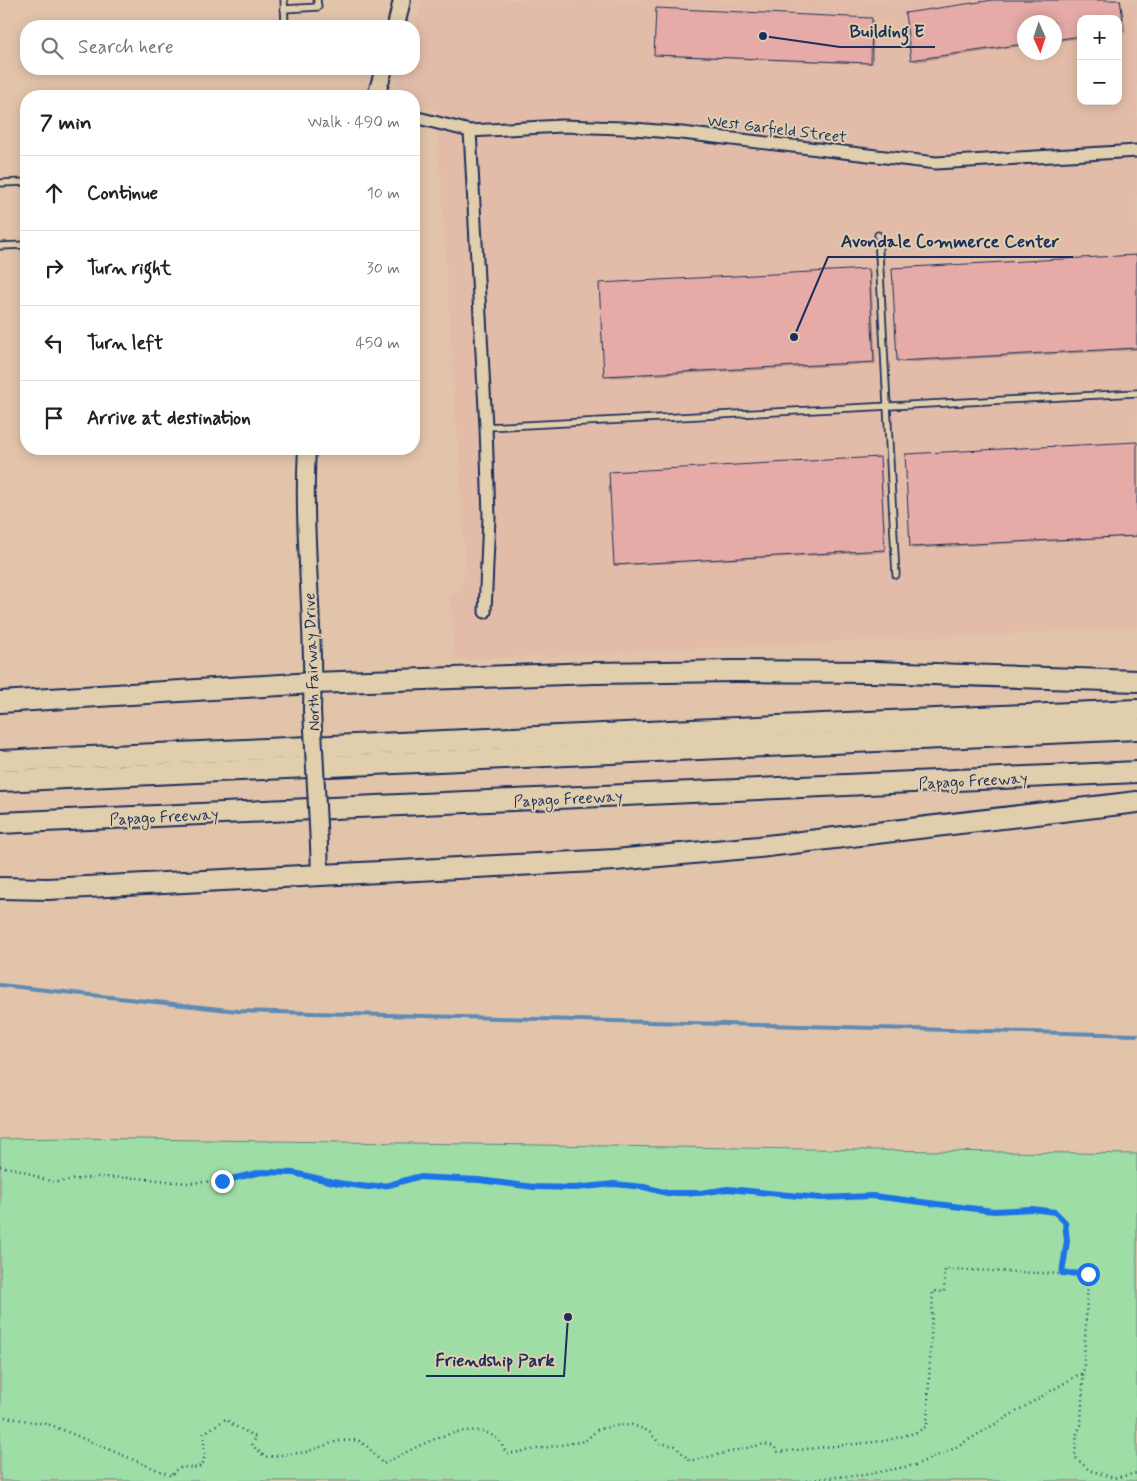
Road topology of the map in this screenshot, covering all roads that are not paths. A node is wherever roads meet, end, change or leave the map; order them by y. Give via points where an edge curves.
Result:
1 (284, 0) edge
2 (317, 0) edge
3 (402, 0) edge
4 (284, 9) junction
5 (285, 20) edge
6 (397, 20) edge
7 (382, 75) edge
8 (378, 90) edge
9 (420, 118) edge
10 (470, 131) junction
11 (1137, 150) edge
12 (20, 182) edge
13 (0, 184) edge
14 (878, 235) dead end
15 (20, 245) edge
16 (0, 246) edge
17 (1137, 393) edge
18 (888, 406) junction
19 (486, 428) junction
20 (308, 455) edge
21 (896, 575) dead end
22 (485, 612) dead end
23 (1137, 681) edge
24 (313, 684) junction
25 (0, 702) edge
26 (1137, 710) edge
27 (1137, 729) edge
28 (0, 761) edge
29 (1137, 772) edge
30 (0, 781) edge
31 (1137, 802) edge
32 (0, 823) edge
33 (320, 875) junction
34 (0, 888) edge

1 - 4 lane
2 - 4 lane via 318,7
3 - 6 street
4 - 5 lane
7 - 8 street
9 - 10 street, West Garfield Street
10 - 11 street, West Garfield Street via 562,126 622,128 936,163
10 - 19 street
12 - 13 lane
14 - 18 lane
15 - 16 lane
17 - 18 lane
18 - 19 lane
18 - 21 lane
19 - 22 street via 489,517
20 - 24 street, North Fairway Drive via 307,533
23 - 24 highway via 735,671
24 - 25 highway
24 - 33 street, North Fairway Drive, bridge
26 - 28 highway
27 - 30 highway
29 - 32 highway, Papago Freeway
31 - 33 highway via 739,849 615,860
33 - 34 highway via 48,889

